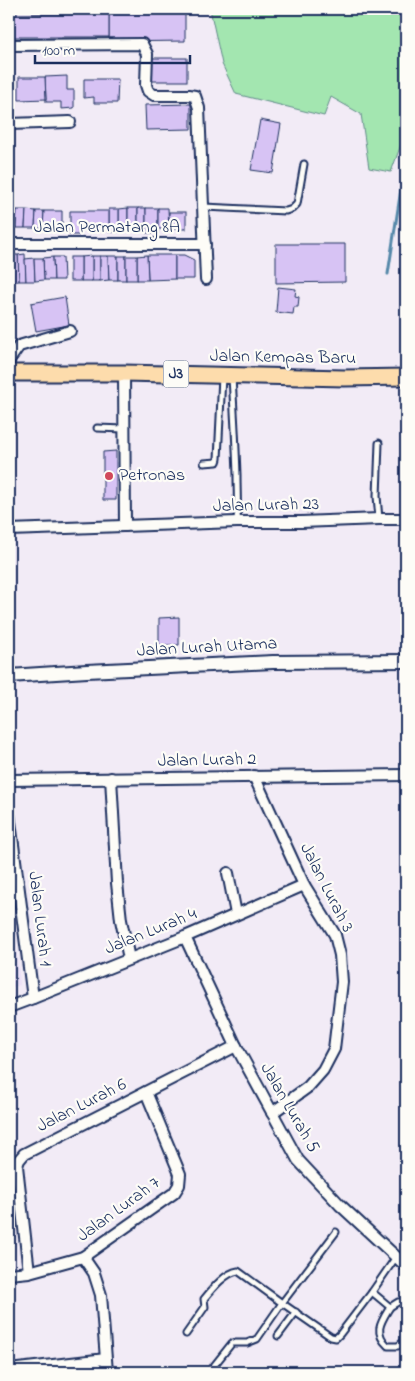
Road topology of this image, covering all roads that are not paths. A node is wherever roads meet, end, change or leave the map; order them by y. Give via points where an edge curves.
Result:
1 (9, 45) edge
2 (70, 122) dead end
3 (9, 124) edge
4 (304, 164) dead end
5 (204, 207) junction
6 (9, 244) edge
7 (205, 244) junction
8 (206, 279) dead end
9 (70, 331) dead end
10 (9, 360) edge
11 (9, 373) edge
12 (124, 373) junction
13 (227, 376) junction
14 (403, 377) edge
15 (96, 428) dead end
16 (125, 429) junction
17 (379, 443) dead end
18 (204, 463) dead end
19 (379, 519) junction
20 (406, 520) edge
21 (237, 522) junction
22 (126, 526) junction
23 (9, 530) edge
24 (406, 661) edge
25 (9, 676) edge
26 (406, 775) edge
27 (254, 776) junction
28 (111, 778) junction
29 (9, 780) edge
30 (9, 814) edge
31 (228, 873) dead end
32 (304, 885) junction
33 (236, 914) junction
34 (185, 937) junction
35 (129, 959) junction
36 (33, 998) junction
37 (9, 1007) edge
38 (236, 1046) junction
39 (146, 1092) junction
40 (272, 1113) junction
41 (336, 1232) dead end
42 (83, 1257) junction
43 (396, 1257) junction
44 (406, 1266) edge
45 (29, 1272) junction
46 (9, 1274) edge
47 (372, 1292) junction
48 (406, 1301) edge
49 (282, 1303) junction
50 (390, 1307) junction
51 (296, 1312) junction
52 (186, 1334) dead end
53 (278, 1336) dead end
54 (406, 1340) edge
55 (106, 1359) junction
56 (9, 1370) edge
57 (107, 1372) edge
58 (209, 1372) edge

1 - 5 street via 142,44 147,54 148,90 154,95 195,96 198,102
2 - 3 street
4 - 5 lane via 297,204 292,209
5 - 7 street
6 - 7 street, Jalan Permatang 8A
7 - 8 street
9 - 10 street via 19,346
11 - 12 main road, Jalan Kempas Baru / J3
12 - 13 main road, Jalan Kempas Baru / J3
12 - 16 street
13 - 14 main road, Jalan Kempas Baru / J3
13 - 18 lane via 218,459 217,462
13 - 21 lane via 235,414
15 - 16 lane
16 - 22 street
17 - 19 lane
19 - 20 street, Jalan Lurah 23
19 - 21 street, Jalan Lurah 23
21 - 22 street, Jalan Lurah 23
22 - 23 street, Jalan Lurah 23
24 - 25 street, Jalan Lurah Utama via 273,662
26 - 27 street, Jalan Lurah 2
27 - 28 street, Jalan Lurah 2
27 - 32 street, Jalan Lurah 3
28 - 29 street, Jalan Lurah 2
28 - 35 street via 120,920
30 - 36 street, Jalan Lurah 1
31 - 33 street
32 - 33 street, Jalan Lurah 4
32 - 40 street, Jalan Lurah 3 via 335,935 340,955 342,982 337,1032 334,1049 324,1070 308,1087
33 - 34 street, Jalan Lurah 4
34 - 35 street, Jalan Lurah 4
34 - 38 street, Jalan Lurah 5
35 - 36 street, Jalan Lurah 4
36 - 37 street, Jalan Lurah 4
38 - 39 street, Jalan Lurah 6
38 - 40 street, Jalan Lurah 5
39 - 42 street, Jalan Lurah 7 via 180,1174 179,1185 174,1193
39 - 45 street, Jalan Lurah 6 via 24,1154 19,1160 17,1166
40 - 43 street, Jalan Lurah 5 via 298,1160
41 - 49 lane
42 - 45 street, Jalan Lurah 7
42 - 55 street via 94,1273 101,1294
43 - 44 street, Jalan Lurah 5
43 - 47 lane
45 - 46 street, Jalan Lurah 7
47 - 50 lane
47 - 51 lane via 336,1338
48 - 50 lane
49 - 51 lane
49 - 52 lane via 238,1271 232,1272 204,1299 205,1307
49 - 58 lane via 257,1339 247,1343 232,1342
50 - 54 lane via 380,1322 382,1341 388,1346 398,1346
51 - 53 lane
55 - 56 street
55 - 57 street

